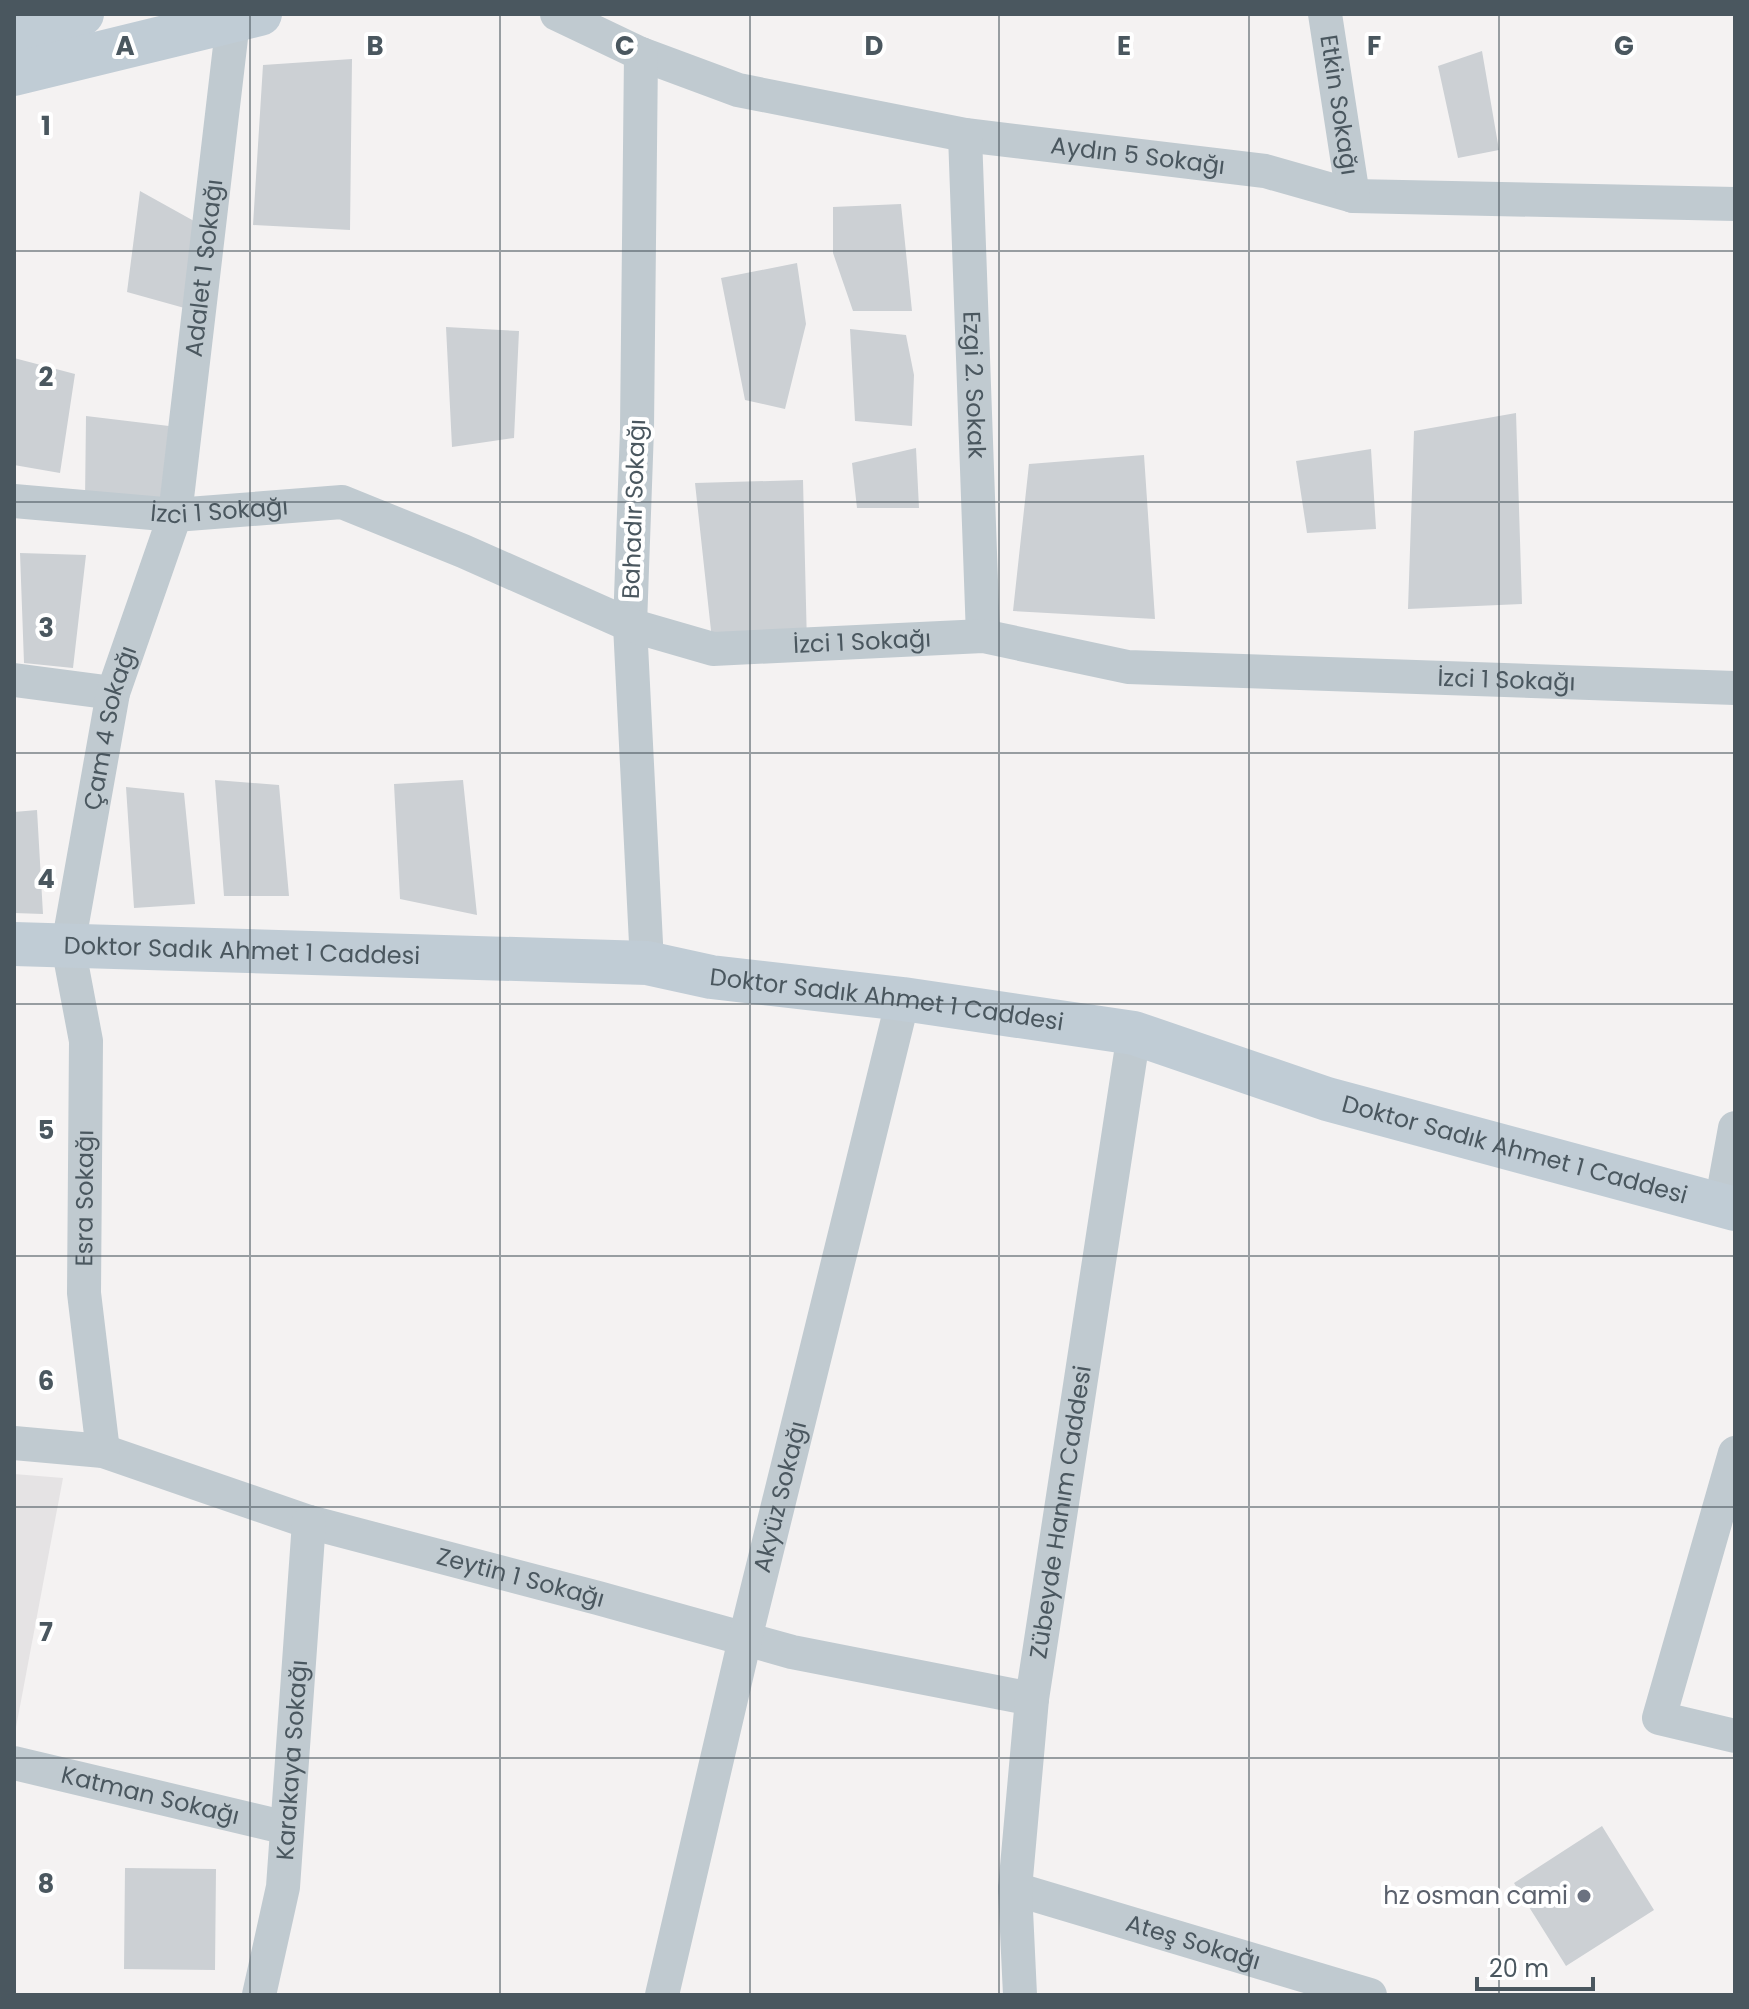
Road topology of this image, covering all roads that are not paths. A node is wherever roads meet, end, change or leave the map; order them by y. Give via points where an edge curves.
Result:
1 (82, 14) edge
2 (557, 14) edge
3 (1325, 14) edge
4 (246, 17) edge
5 (14, 30) edge
6 (641, 54) junction
7 (14, 74) edge
8 (965, 135) junction
9 (1353, 196) junction
10 (1735, 204) edge
11 (14, 501) edge
12 (175, 515) junction
13 (630, 625) junction
14 (983, 636) junction
15 (14, 680) edge
16 (1735, 688) edge
17 (113, 693) junction
18 (14, 944) edge
19 (68, 946) junction
20 (647, 963) junction
21 (903, 999) junction
22 (1134, 1033) junction
23 (1735, 1128) edge
24 (1728, 1207) edge
25 (14, 1443) edge
26 (103, 1451) junction
27 (1735, 1453) edge
28 (309, 1522) junction
29 (745, 1639) junction
30 (1032, 1699) junction
31 (1735, 1736) edge
32 (14, 1763) edge
33 (287, 1828) junction
34 (1015, 1889) junction
35 (259, 1995) edge
36 (662, 1995) edge
37 (1020, 1995) edge
38 (1370, 1995) edge

1 - 5 street
2 - 6 street, Aydın 5 Sokağı
3 - 9 street, Etkin Sokağı
4 - 7 street
4 - 12 street, Adalet 1 Sokağı
6 - 8 street, Aydın 5 Sokağı via 738,90
6 - 13 street, Bahadır Sokağı
8 - 9 street, Aydın 5 Sokağı via 1265,171
8 - 14 street, Ezgi 2. Sokak
9 - 10 street, Aydın 5 Sokağı
11 - 12 street, İzci 1 Sokağı
12 - 13 street, İzci 1 Sokağı via 342,502
12 - 17 street, Çam 4 Sokağı
13 - 14 street, İzci 1 Sokağı via 713,649
13 - 20 street, Bahadır Sokağı
14 - 16 street, İzci 1 Sokağı via 1128,667
15 - 17 street
17 - 19 street, Çam 4 Sokağı
18 - 19 street, Doktor Sadık Ahmet 1 Caddesi
19 - 20 street, Doktor Sadık Ahmet 1 Caddesi
19 - 26 street, Esra Sokağı via 86,1041 84,1293
20 - 21 street, Doktor Sadık Ahmet 1 Caddesi via 711,977
21 - 22 street, Doktor Sadık Ahmet 1 Caddesi
21 - 29 street, Akyüz Sokağı
22 - 24 street, Doktor Sadık Ahmet 1 Caddesi via 1327,1099
22 - 30 street, Zübeyde Hanım Caddesi
23 - 24 street
25 - 26 street, Zeytin 1 Sokağı
26 - 28 street, Zeytin 1 Sokağı
27 - 31 street via 1659,1718
28 - 29 street, Zeytin 1 Sokağı
28 - 33 street, Karakaya Sokağı
29 - 30 street, Zeytin 1 Sokağı
29 - 36 street, Akyüz Sokağı
30 - 34 street, Zübeyde Hanım Caddesi
32 - 33 street, Katman Sokağı
33 - 35 street, Karakaya Sokağı via 283,1887
34 - 37 street, Zübeyde Hanım Caddesi
34 - 38 street, Ateş Sokağı

